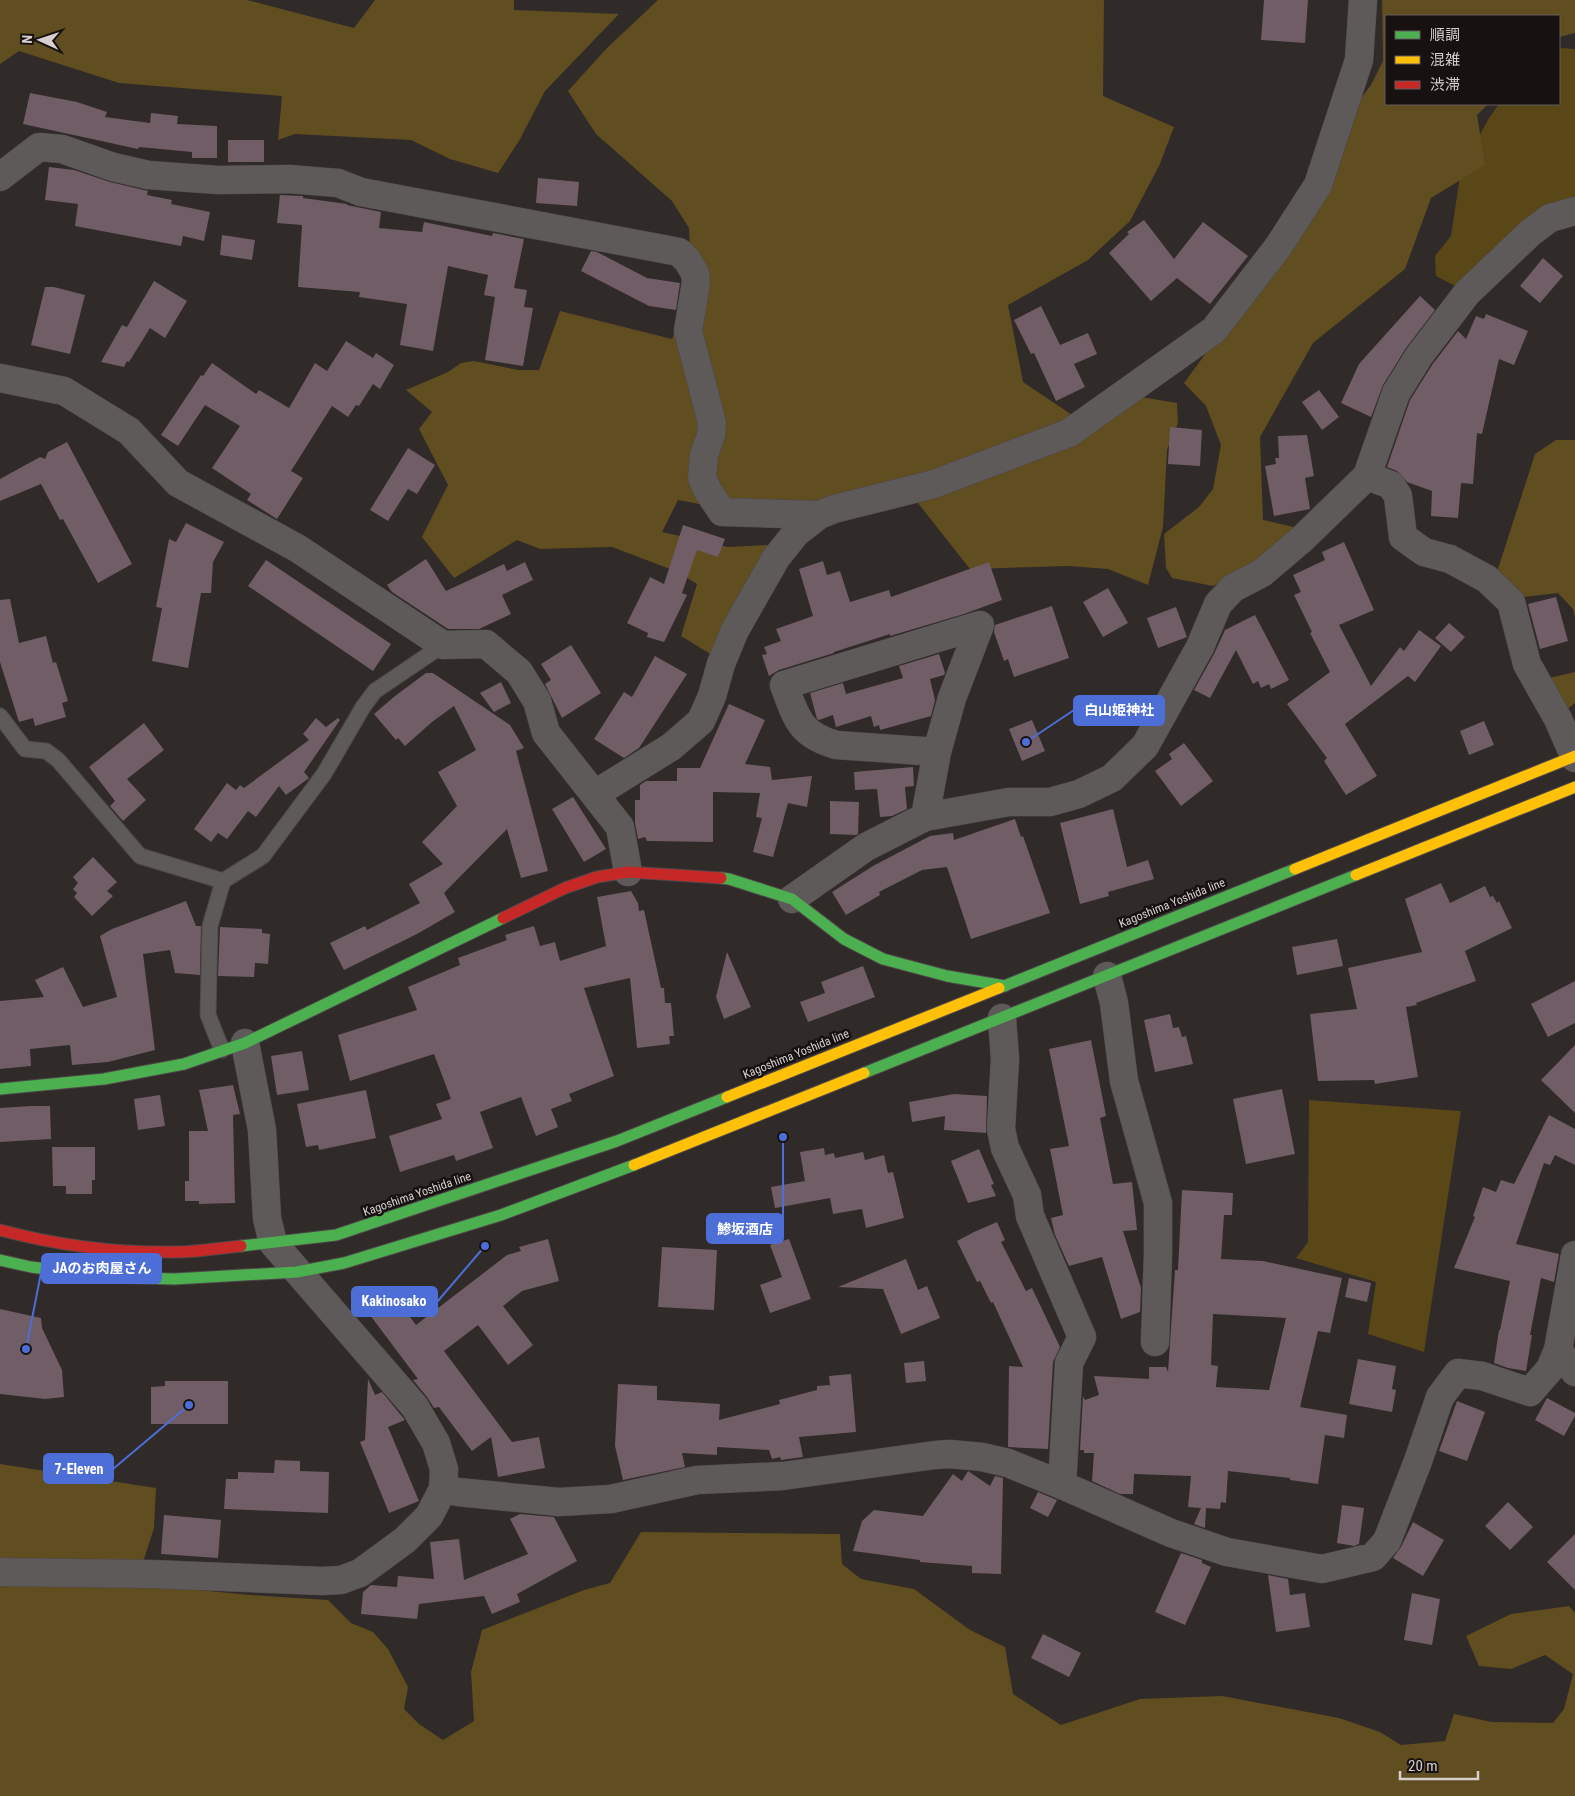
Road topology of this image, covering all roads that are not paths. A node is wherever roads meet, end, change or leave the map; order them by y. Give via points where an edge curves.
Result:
1 (1363, 0) edge
2 (0, 177) edge
3 (1575, 211) edge
4 (0, 378) edge
5 (1367, 476) junction
6 (819, 515) junction
7 (443, 645) junction
8 (0, 716) edge
9 (937, 752) junction
10 (1575, 757) edge
11 (1575, 787) edge
12 (595, 794) junction
13 (925, 817) junction
14 (628, 872) junction
15 (223, 881) junction
16 (792, 899) junction
17 (1107, 976) junction
18 (1005, 986) junction
19 (1002, 1018) junction
20 (233, 1047) junction
21 (0, 1089) edge
22 (0, 1230) edge
23 (273, 1243) junction
24 (1575, 1255) edge
25 (0, 1260) edge
26 (297, 1272) junction
27 (1155, 1342) dead end
28 (1558, 1350) junction
29 (1575, 1372) edge
30 (1062, 1485) junction
31 (443, 1489) junction
32 (0, 1572) edge

1 - 6 street via 1359,60 1318,185 1278,247 1214,330 1069,432 934,484
2 - 6 street via 39,146 62,148 112,167 148,175 338,183 361,192 679,252 695,273 688,331 711,415 711,435 702,466 702,478 708,491 722,512
3 - 5 street via 1550,218 1530,233 1467,293 1419,356 1396,394
4 - 7 street via 64,391 129,430 178,483 297,548
5 - 10 street via 1391,485 1398,496 1403,537 1424,552 1450,559 1487,579 1511,602 1527,664
5 - 13 street via 1302,539 1262,573 1233,588 1218,604 1200,647 1144,746 1112,778 1079,794 1050,802 1009,802
6 - 12 street via 796,533 776,558 735,630 701,721 671,747
7 - 12 street via 486,644 520,672 537,701 546,734
7 - 15 lane via 375,691 324,774 263,856
8 - 15 lane via 25,749 46,751 58,760 140,856
9 - 9 street via 952,698 980,625 784,685 797,720 812,736 822,741 836,745
9 - 13 street
10 - 18 main road, Kagoshima Yoshida line
11 - 17 main road
12 - 14 street via 620,827
13 - 16 street via 866,847
14 - 16 main road via 729,879
14 - 20 main road via 597,877 565,888
15 - 20 lane via 210,926 208,1015
16 - 18 main road via 844,939 884,959 947,976
17 - 19 main road
17 - 27 street via 1124,1081 1158,1203
18 - 23 main road, Kagoshima Yoshida line via 617,1141 336,1235
19 - 26 main road via 620,1171 501,1215 344,1263
19 - 30 street via 1005,1059 1002,1129 1005,1148 1027,1195 1030,1216 1082,1337 1069,1363
20 - 21 main road via 184,1064 104,1079
20 - 23 street via 262,1130 267,1218
22 - 23 main road, Kagoshima Yoshida line via 110,1249 176,1252
23 - 26 street
24 - 28 street
25 - 26 main road via 110,1277 174,1280
26 - 31 street via 415,1407 436,1443 444,1470
28 - 29 street
28 - 30 street via 1550,1369 1530,1392 1482,1376 1458,1373 1440,1397 1387,1541 1373,1557 1322,1569 1227,1552 1171,1533
30 - 31 street via 1008,1463 950,1454 783,1476 697,1480 611,1498 559,1502
31 - 32 street via 430,1516 405,1540 360,1573 341,1580

